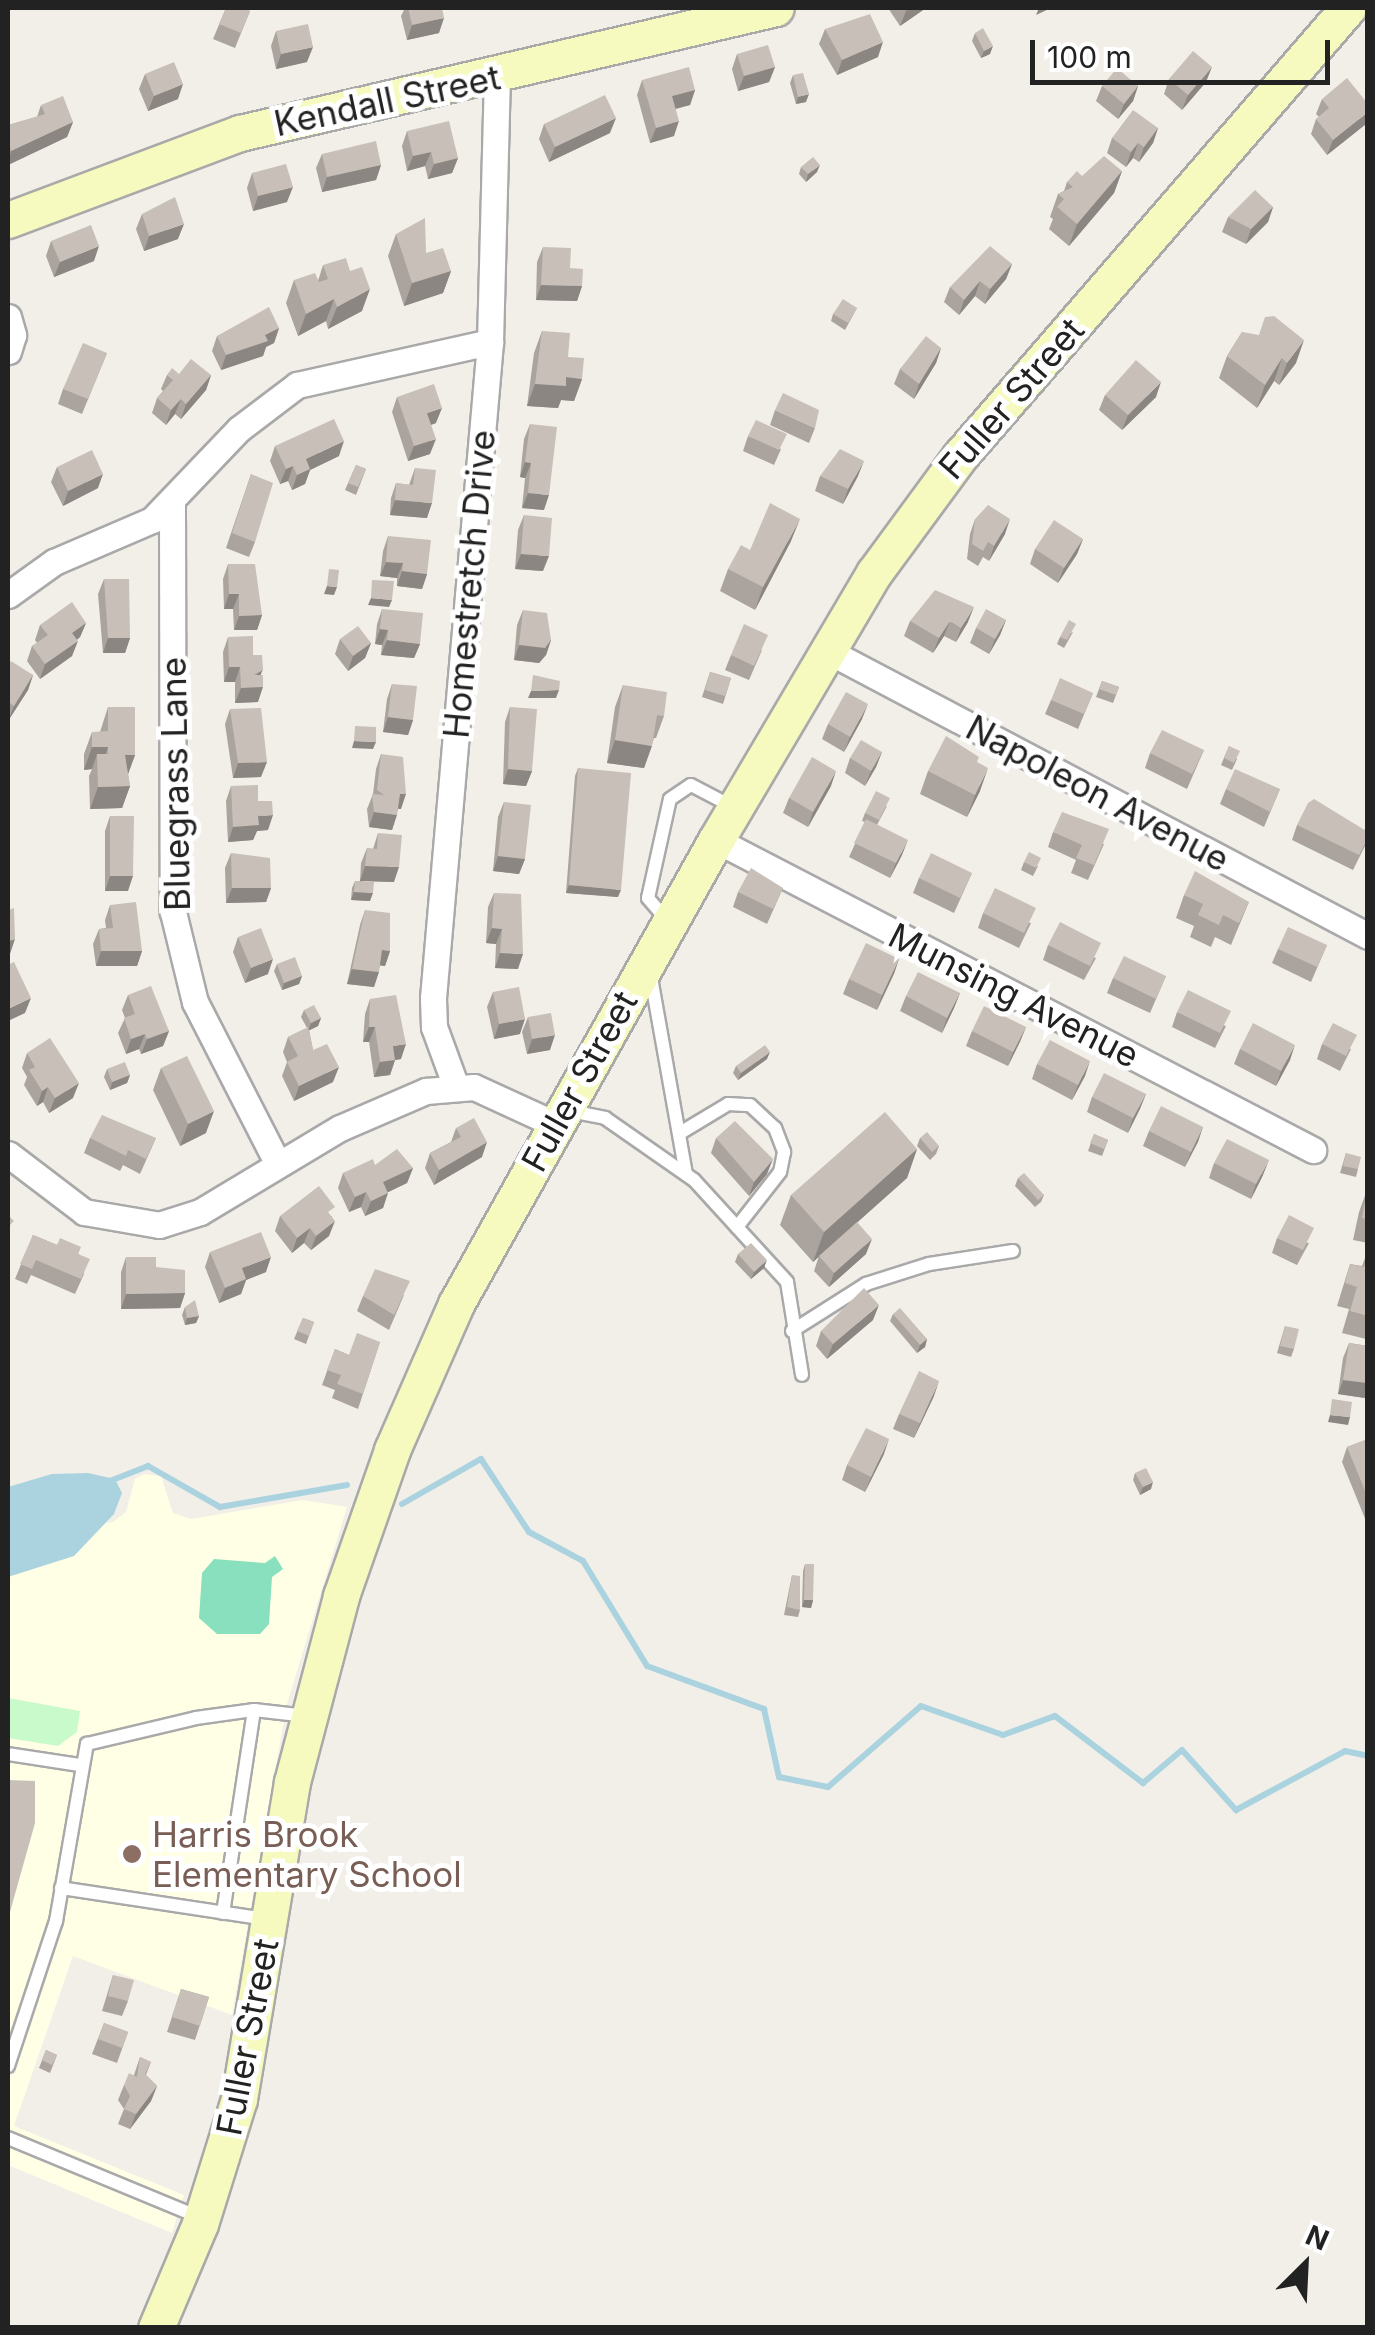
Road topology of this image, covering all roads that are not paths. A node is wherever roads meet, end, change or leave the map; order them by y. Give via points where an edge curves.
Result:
1 (776, 8) edge
2 (1348, 8) edge
3 (498, 76) junction
4 (8, 220) edge
5 (8, 317) edge
6 (490, 342) junction
7 (8, 351) edge
8 (172, 502) junction
9 (8, 595) edge
10 (828, 651) junction
11 (735, 808) junction
12 (716, 840) junction
13 (669, 922) junction
14 (1368, 936) edge
15 (648, 960) junction
16 (456, 1087) junction
17 (559, 1117) junction
18 (680, 1133) junction
19 (1312, 1150) dead end
20 (8, 1154) edge
21 (278, 1164) junction
22 (686, 1174) junction
23 (737, 1227) junction
24 (1013, 1250) dead end
25 (792, 1331) junction
26 (802, 1375) dead end
27 (254, 1710) junction
28 (310, 1716) junction
29 (8, 1754) edge
30 (80, 1765) junction
31 (61, 1888) junction
32 (224, 1913) junction
33 (270, 1920) junction
34 (8, 2066) edge
35 (8, 2138) edge
36 (202, 2218) junction
37 (162, 2326) edge

1 - 3 street, Kendall Street
2 - 10 street, Fuller Street via 960,456 874,574
3 - 4 street, Kendall Street via 240,133
3 - 6 street, Homestretch Drive
5 - 7 street
6 - 8 street via 297,385 239,429
6 - 16 street, Homestretch Drive via 433,998 434,1027
8 - 9 street via 152,520 54,562
8 - 21 street, Bluegrass Lane via 174,912 195,1002
10 - 11 street, Fuller Street
10 - 14 street, Napoleon Avenue
11 - 12 street, Fuller Street
11 - 13 lane via 691,785 670,799 648,898
12 - 13 street, Fuller Street
12 - 19 street, Munsing Avenue
13 - 15 street, Fuller Street
15 - 17 street, Fuller Street
15 - 18 lane
16 - 17 street
16 - 21 street via 405,1100
17 - 22 lane via 605,1118
17 - 28 street, Fuller Street via 456,1304 392,1450 341,1596
18 - 22 lane
18 - 23 lane via 728,1104 750,1105 775,1128 784,1152 780,1172
20 - 21 street via 84,1212 139,1224 180,1222
22 - 23 lane
23 - 25 lane via 787,1282
24 - 25 lane via 928,1264 866,1284
25 - 26 lane
27 - 28 lane
27 - 30 lane via 97,1738 87,1744
27 - 32 lane
28 - 33 street, Fuller Street
29 - 30 lane
30 - 31 lane
31 - 32 lane
31 - 34 lane
32 - 33 lane
33 - 36 street, Fuller Street via 243,2081
35 - 36 lane
36 - 37 street, Fuller Street

